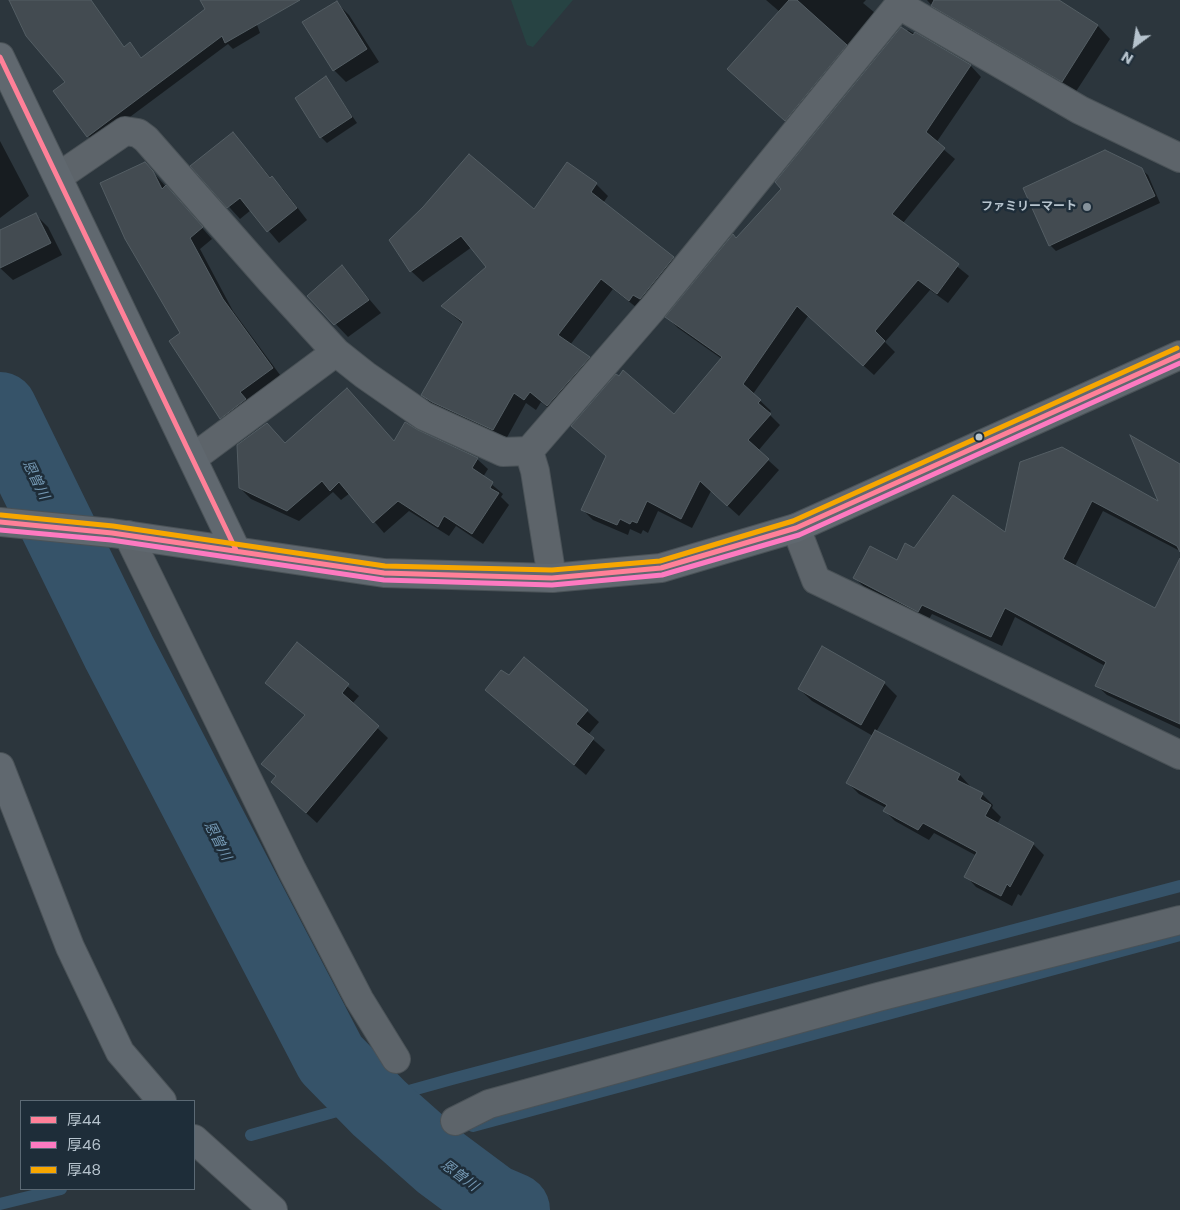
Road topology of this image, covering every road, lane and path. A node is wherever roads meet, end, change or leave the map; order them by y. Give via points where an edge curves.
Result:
1 (901, 3) edge
2 (0, 57) edge
3 (1180, 158) edge
4 (58, 177) junction
5 (336, 352) junction
6 (1180, 354) edge
7 (529, 451) junction
8 (192, 458) junction
9 (2, 522) edge
10 (796, 528) junction
11 (120, 534) junction
12 (236, 550) junction
13 (552, 578) junction
14 (1180, 755) edge
15 (0, 766) edge
16 (1180, 920) edge
17 (396, 1059) dead end
18 (161, 1100) edge
19 (455, 1121) dead end
20 (195, 1140) edge
21 (273, 1210) edge

1 - 3 street via 1080,110
1 - 7 street via 653,308
2 - 4 street
4 - 5 street via 125,132 138,133
4 - 8 street
5 - 7 street via 424,416 503,452
5 - 8 street
6 - 10 street
7 - 13 street via 536,470
8 - 12 street
9 - 11 street
10 - 13 street via 661,568
10 - 14 street via 816,580
11 - 12 street
11 - 17 street via 359,999
12 - 13 street via 384,573
15 - 18 street via 70,948 120,1052
16 - 19 street via 868,1000 489,1104
20 - 21 street

